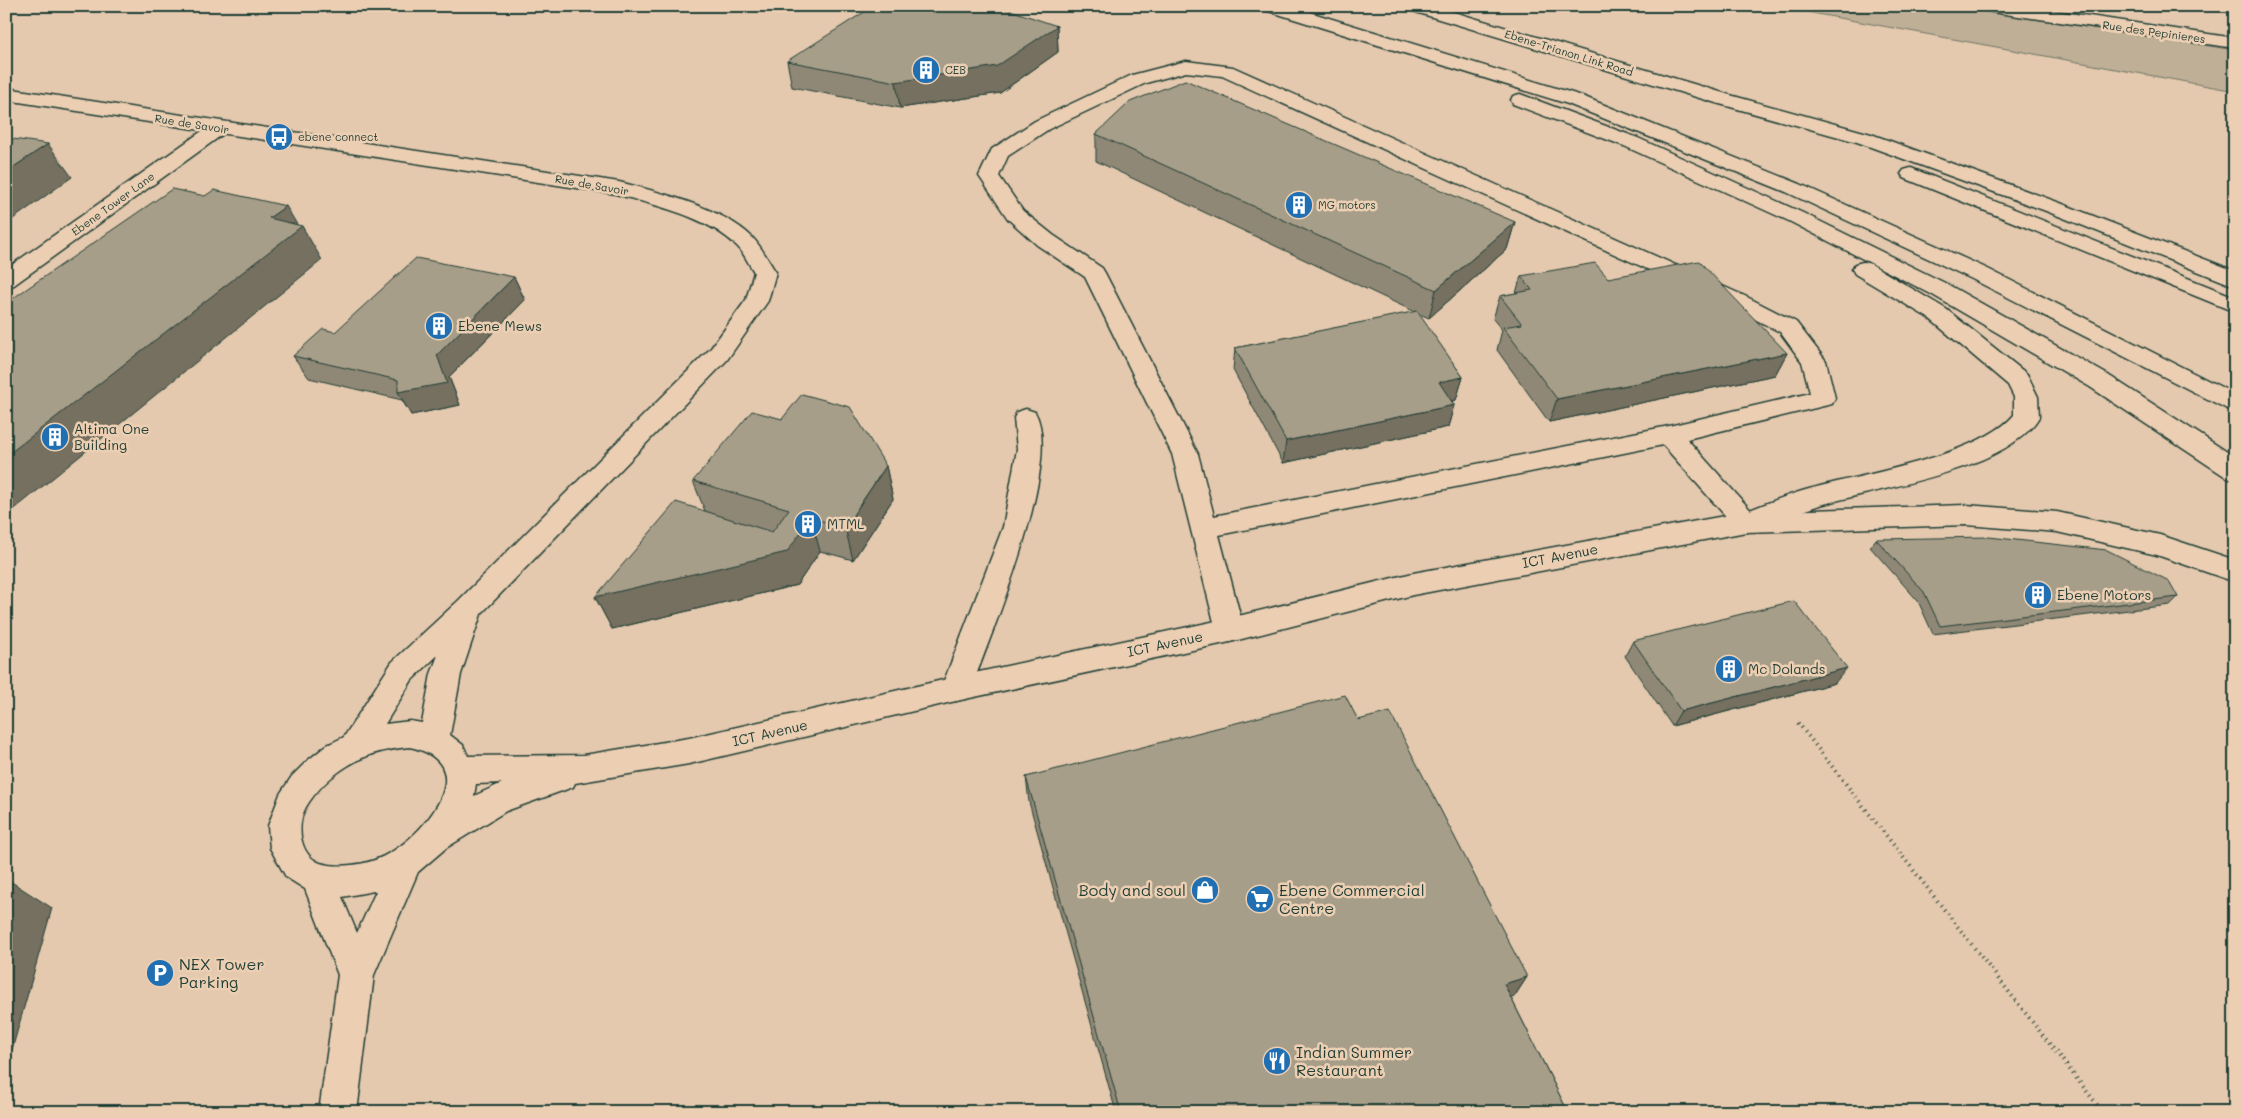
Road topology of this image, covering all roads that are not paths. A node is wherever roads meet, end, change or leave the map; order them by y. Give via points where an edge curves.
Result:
1 (1271, 6) edge
2 (1415, 6) edge
3 (1985, 6) edge
4 (2064, 6) edge
5 (2082, 21) junction
6 (1319, 22) junction
7 (2235, 43) edge
8 (6, 94) edge
9 (1724, 99) junction
10 (219, 128) junction
11 (1632, 142) junction
12 (2235, 279) edge
13 (6, 280) edge
14 (2235, 305) edge
15 (2235, 405) edge
16 (1026, 418) dead end
17 (1669, 435) junction
18 (2235, 470) edge
19 (1746, 522) junction
20 (1204, 528) junction
21 (2235, 571) edge
22 (468, 609) junction
23 (1230, 630) junction
24 (956, 689) junction
25 (434, 740) junction
26 (355, 746) junction
27 (584, 769) junction
28 (461, 770) junction
29 (418, 852) junction
30 (318, 878) junction
31 (356, 976) junction
32 (338, 1112) edge

1 - 6 main road
2 - 9 main road, Ebene-Trianon Link Road
3 - 5 main road, Rue des Pepinieres
4 - 5 main road
5 - 7 main road, Rue des Pepinieres
6 - 11 main road via 1383,50
6 - 15 main road via 1575,100 1793,188 1980,274
8 - 10 main road, Rue de Savoir
9 - 12 main road via 1864,138 2053,207
9 - 14 main road
10 - 13 main road, Ebene Tower Lane
10 - 22 main road, Rue de Savoir via 619,188 719,224 744,240 765,272 757,301 719,354
11 - 18 main road via 1796,217 1939,289 2099,382
11 - 19 main road via 1699,186 1857,265 1938,314 2018,380 2026,397 2027,417 2014,431 1970,456 1808,499
16 - 24 main road via 1030,450 1016,527
17 - 19 main road
17 - 20 main road
17 - 20 main road via 1823,398 1814,361 1788,327 1740,302 1226,71 1186,66 1140,79 1042,125 999,153 989,176 1015,215 1094,273 1185,454
19 - 21 main road via 1966,515 2057,522 2160,545
19 - 23 main road, ICT Avenue via 1412,584
20 - 23 main road
22 - 25 main road, Rue de Savoir via 446,674
22 - 26 main road, Rue de Savoir via 402,671
23 - 24 main road, ICT Avenue
24 - 27 main road, ICT Avenue via 690,751
25 - 26 main road via 410,734 384,736
25 - 28 main road via 451,752
26 - 30 main road via 330,761 307,781 291,804 284,828 287,850 298,868
27 - 28 main road, ICT Avenue
27 - 29 main road, ICT Avenue via 495,800
28 - 29 main road via 460,794 451,818
29 - 30 main road via 376,876 346,881
29 - 31 main road
30 - 31 main road
31 - 32 main road

